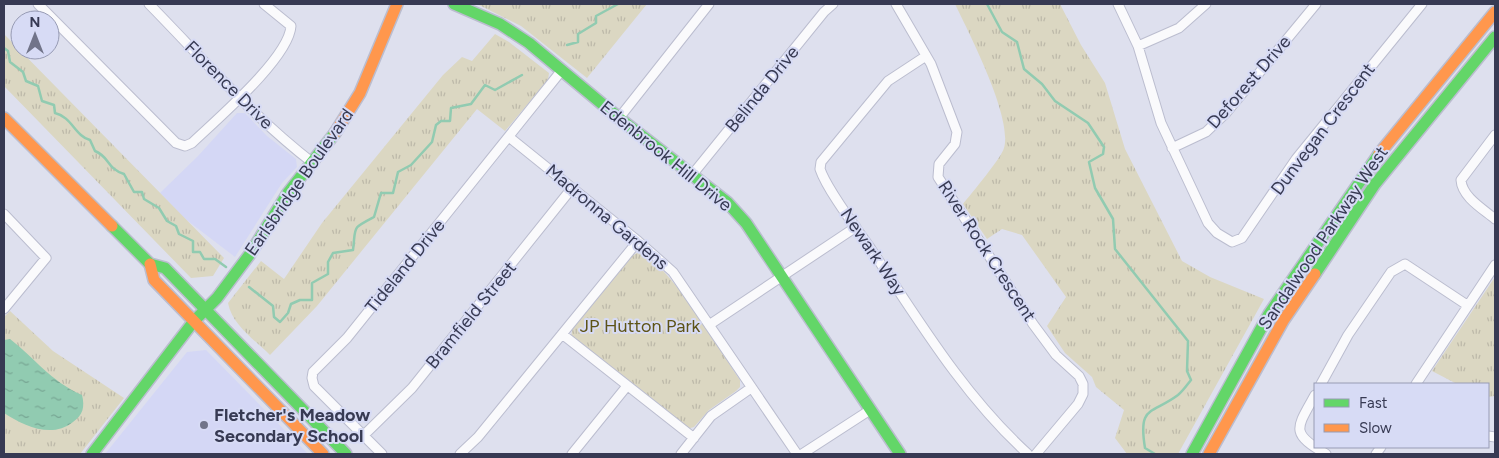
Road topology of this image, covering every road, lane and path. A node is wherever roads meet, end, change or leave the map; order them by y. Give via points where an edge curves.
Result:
1 (38, 4) edge
2 (149, 4) edge
3 (264, 4) edge
4 (397, 4) edge
5 (454, 4) edge
6 (709, 4) edge
7 (833, 4) edge
8 (896, 4) edge
9 (1118, 4) edge
10 (1206, 4) edge
11 (1316, 4) edge
12 (1422, 4) edge
13 (1495, 12) edge
14 (1495, 37) edge
15 (1138, 46) junction
16 (926, 56) junction
17 (562, 70) junction
18 (240, 97) junction
19 (4, 118) edge
20 (619, 118) junction
21 (1495, 135) edge
22 (510, 137) junction
23 (1172, 148) junction
24 (313, 163) junction
25 (692, 175) junction
26 (572, 188) junction
27 (4, 214) edge
28 (1495, 219) edge
29 (856, 227) junction
30 (638, 241) junction
31 (150, 264) junction
32 (1495, 265) edge
33 (781, 276) junction
34 (1467, 305) junction
35 (4, 310) edge
36 (205, 310) junction
37 (194, 321) junction
38 (709, 325) junction
39 (562, 334) junction
40 (1322, 383) edge
41 (1417, 383) edge
42 (627, 386) junction
43 (752, 388) junction
44 (1314, 397) edge
45 (870, 410) junction
46 (363, 436) junction
47 (694, 438) junction
48 (1314, 447) edge
49 (92, 454) edge
50 (323, 454) edge
51 (346, 454) edge
52 (382, 454) edge
53 (460, 454) edge
54 (572, 454) edge
55 (681, 454) edge
56 (797, 454) edge
57 (802, 454) edge
58 (900, 454) edge
59 (1028, 454) edge
60 (1036, 454) edge
61 (1192, 454) edge
62 (1209, 454) edge

1 - 18 street via 176,143 184,146 192,143
2 - 18 street, Florence Drive
3 - 18 street via 291,26 291,33 281,52
4 - 24 main road, Earlsbridge Boulevard via 352,108
5 - 17 main road, Edenbrook Hill Drive via 500,24
6 - 20 street
7 - 25 street, Belinda Drive
8 - 16 street, River Rock Crescent
9 - 15 street, Dunvegan Crescent
10 - 15 street via 1178,28
11 - 23 street, Deforest Drive via 1226,113 1206,132
12 - 23 street, Dunvegan Crescent via 1296,159 1251,228 1238,241 1232,242 1217,233 1208,223
13 - 61 main road, Sandalwood Parkway West via 1382,149 1350,193 1269,314
14 - 62 main road, Sandalwood Parkway West via 1375,184 1282,321
15 - 23 street, Dunvegan Crescent via 1160,123
16 - 29 street, Newark Way via 888,81 821,162 821,173
16 - 60 street, River Rock Crescent via 941,85 957,132 955,144 939,164 938,177 1056,356 1080,376 1083,384 1078,404
17 - 20 main road, Edenbrook Hill Drive
17 - 22 street, Tideland Drive
18 - 24 street, Florence Drive
19 - 31 main road
20 - 25 main road, Edenbrook Hill Drive
21 - 28 street via 1461,180 1465,193
22 - 26 street, Madronna Gardens
22 - 46 street, Tideland Drive via 347,338 313,372 314,386
24 - 36 main road, Earlsbridge Boulevard via 288,193 250,254
25 - 33 main road, Edenbrook Hill Drive via 727,202 746,223
26 - 30 street, Madronna Gardens
26 - 46 street, Bramfield Street via 412,388
27 - 35 street via 46,258
29 - 33 street
29 - 59 street, Newark Way via 962,383 1001,430
30 - 38 street, Madronna Gardens via 674,272
30 - 39 street
31 - 36 main road via 165,268
31 - 37 main road via 154,280
32 - 34 street
33 - 38 street
33 - 45 main road, Edenbrook Hill Drive
34 - 40 street via 1405,264 1391,272 1348,335
34 - 41 street
36 - 37 main road, Earlsbridge Boulevard
36 - 51 main road
37 - 49 main road, Earlsbridge Boulevard
37 - 50 main road
38 - 43 street, Madronna Gardens
39 - 42 street
39 - 53 street via 478,437
42 - 47 street
42 - 54 street
43 - 47 street via 711,416
43 - 56 street, Madronna Gardens
44 - 48 street via 1303,416 1300,431 1304,441
45 - 57 street
45 - 58 main road, Edenbrook Hill Drive
46 - 52 street, Tideland Drive
47 - 55 street

